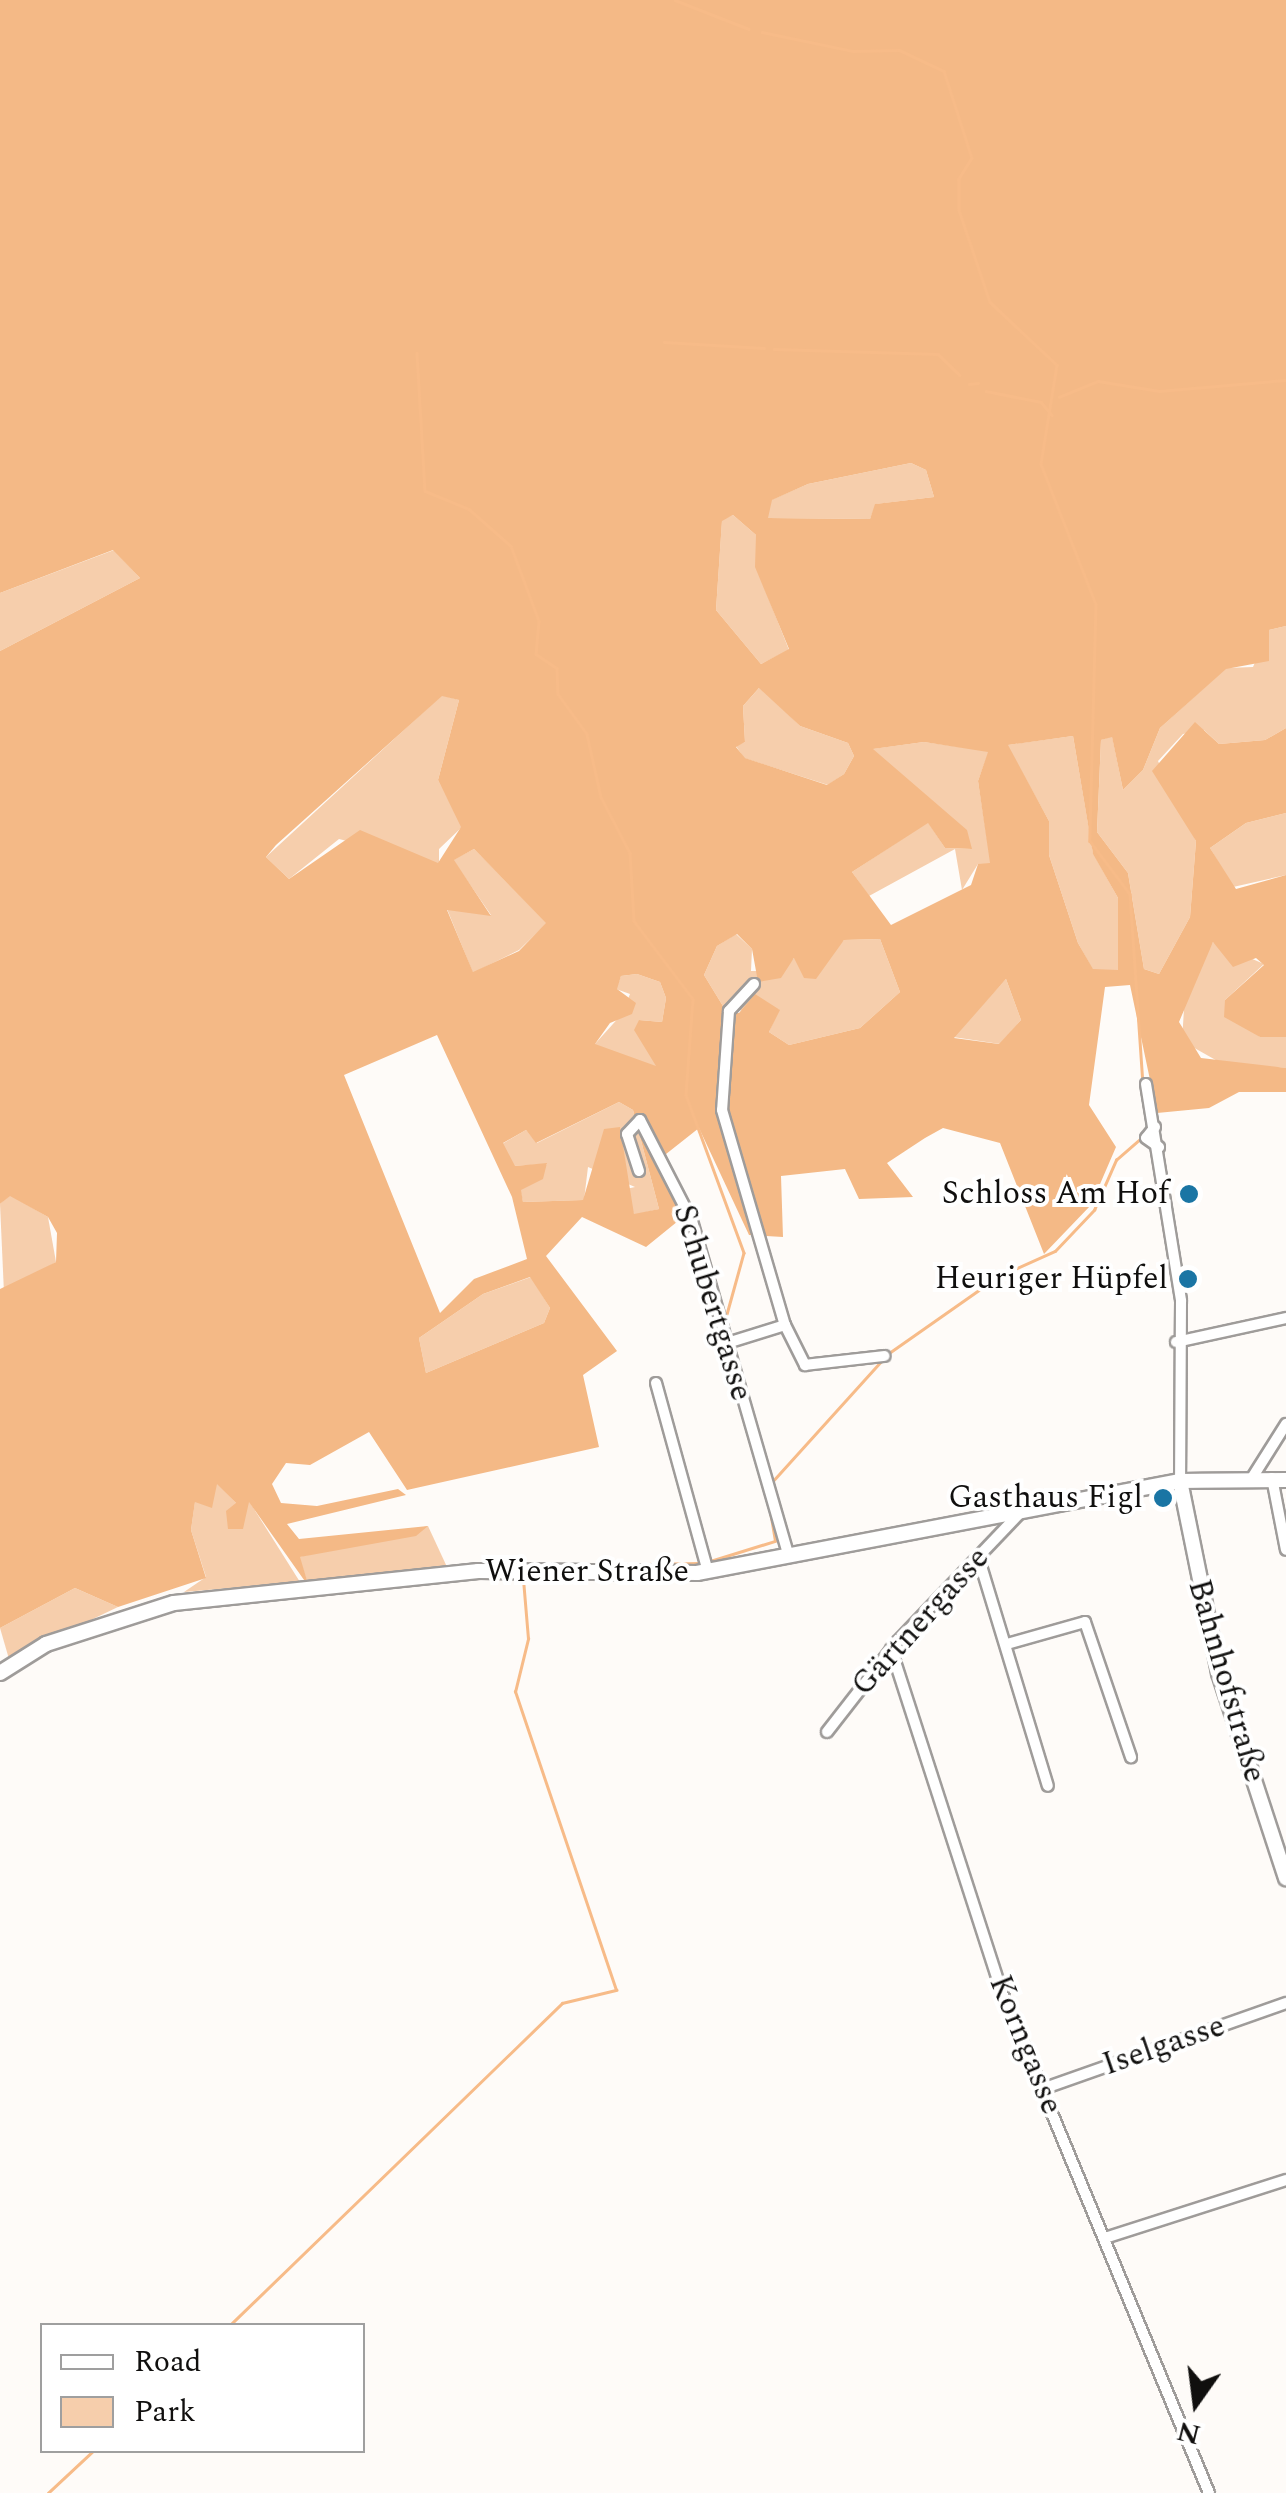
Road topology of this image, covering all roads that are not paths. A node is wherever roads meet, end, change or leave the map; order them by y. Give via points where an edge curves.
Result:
1 (754, 984) dead end
2 (1146, 1084) dead end
3 (638, 1171) dead end
4 (1286, 1318) edge
5 (785, 1325) junction
6 (1176, 1342) junction
7 (728, 1343) junction
8 (884, 1356) dead end
9 (656, 1384) dead end
10 (1286, 1424) edge
11 (1252, 1478) junction
12 (1279, 1479) edge
13 (1180, 1482) junction
14 (1019, 1514) junction
15 (787, 1550) junction
16 (1286, 1550) edge
17 (978, 1556) junction
18 (706, 1565) junction
19 (1007, 1644) junction
20 (891, 1649) junction
21 (0, 1673) edge
22 (827, 1732) dead end
23 (1131, 1757) dead end
24 (1048, 1786) dead end
25 (1286, 1878) edge
26 (1286, 2003) edge
27 (1042, 2090) junction
28 (1286, 2180) edge
29 (1105, 2238) junction
30 (1209, 2493) edge

1 - 5 street via 730,1011 722,1110
2 - 6 street via 1181,1301
3 - 7 street, Schubertgasse via 627,1134 640,1120 692,1222
4 - 6 street
5 - 7 street
5 - 8 street via 806,1365
6 - 13 street
7 - 15 street, Schubertgasse
9 - 18 street
10 - 11 street
11 - 12 main road, Wiener Straße
11 - 13 main road, Wiener Straße
12 - 16 street
13 - 14 main road, Wiener Straße
13 - 25 main road, Bahnhofstraße via 1219,1673
14 - 15 main road, Wiener Straße
14 - 17 street, Gärtnergasse
15 - 18 main road, Wiener Straße
17 - 19 street
17 - 20 street, Gärtnergasse
18 - 21 main road, Wiener Straße via 522,1571 165,1605 46,1644
19 - 23 street via 1085,1622
19 - 24 street
20 - 22 street, Gärtnergasse
20 - 27 street, Korngasse via 958,1867
26 - 27 street, Iselgasse
27 - 29 street, Korngasse
28 - 29 street
29 - 30 street, Korngasse

